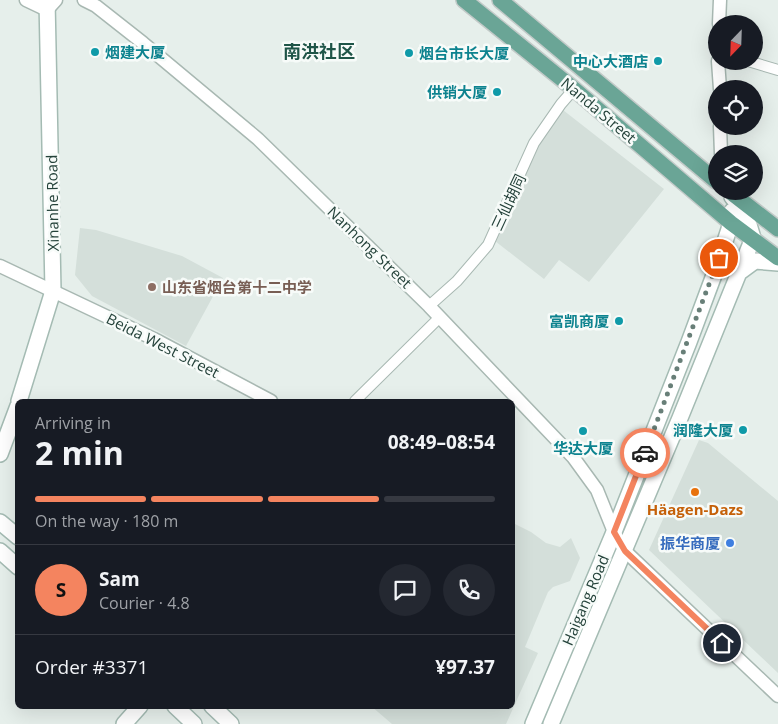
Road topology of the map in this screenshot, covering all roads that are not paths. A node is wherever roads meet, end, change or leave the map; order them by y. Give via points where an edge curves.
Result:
1 (26, 0) edge
2 (84, 0) edge
3 (464, 0) edge
4 (500, 0) edge
5 (720, 0) edge
6 (50, 3) edge
7 (720, 15) edge
8 (763, 66) edge
9 (778, 70) edge
10 (574, 89) junction
11 (708, 174) edge
12 (729, 200) edge
13 (735, 200) edge
14 (739, 200) edge
15 (730, 223) junction
16 (778, 229) edge
17 (752, 238) junction
18 (778, 258) edge
19 (778, 263) edge
20 (0, 266) edge
21 (737, 275) junction
22 (53, 291) junction
23 (429, 306) junction
24 (440, 318) junction
25 (20, 399) edge
26 (268, 399) edge
27 (357, 399) edge
28 (15, 414) edge
29 (0, 454) edge
30 (0, 522) edge
31 (614, 532) junction
32 (15, 534) edge
33 (625, 551) junction
34 (0, 552) edge
35 (15, 564) edge
36 (778, 696) edge
37 (137, 709) edge
38 (177, 709) edge
39 (215, 709) edge
40 (124, 724) edge
41 (194, 724) edge
42 (231, 724) edge
43 (533, 724) edge
44 (551, 724) edge

1 - 6 street
2 - 23 street, Nanhong Street via 143,43 258,139
3 - 10 main road, Nanda Street
4 - 11 main road, Nanda Street
5 - 7 street
6 - 22 main road, Xinanhe Road
8 - 9 street
10 - 15 main road, Nanda Street
10 - 23 street, 三仙胡同 via 534,143 488,245 457,281
12 - 15 main road
13 - 17 main road via 749,223
14 - 16 main road
15 - 17 main road, Nanda Street
15 - 31 main road, Haigang Road via 692,334
17 - 18 main road
17 - 21 main road, Haigang Road
19 - 21 main road via 755,261
20 - 22 street, Beida West Street
21 - 33 main road, Haigang Road
22 - 25 main road, Xinanhe Road
22 - 26 street, Beida West Street
23 - 24 street, Nanhong Street
24 - 27 street
24 - 31 street, Nanhong Street via 573,457 597,490
28 - 29 main road
30 - 32 main road
31 - 33 street, Nanhong Street
31 - 43 main road, Haigang Road
33 - 36 street, Nanhong Street
33 - 44 main road, Haigang Road
34 - 35 main road
37 - 40 main road
38 - 41 main road
39 - 42 main road

